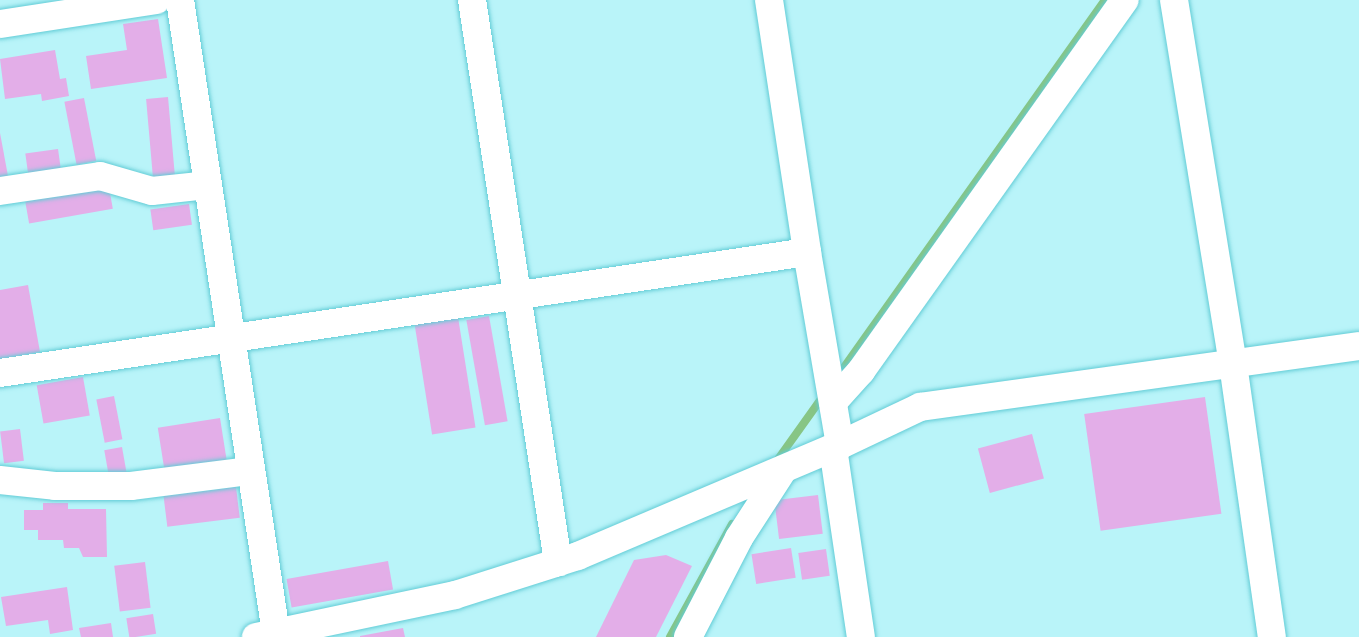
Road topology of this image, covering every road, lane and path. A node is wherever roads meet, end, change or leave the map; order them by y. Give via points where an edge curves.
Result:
1 (156, 0) edge
2 (180, 0) edge
3 (472, 0) edge
4 (769, 0) edge
5 (1125, 0) edge
6 (1174, 0) edge
7 (0, 24) edge
8 (207, 185) junction
9 (0, 191) edge
10 (807, 252) junction
11 (518, 295) junction
12 (229, 339) junction
13 (1359, 346) edge
14 (1233, 364) junction
15 (0, 373) edge
16 (833, 401) junction
17 (836, 447) junction
18 (250, 471) junction
19 (778, 471) junction
20 (0, 480) edge
21 (558, 562) junction
22 (266, 635) edge
23 (688, 637) edge
24 (861, 637) edge
25 (1272, 637) edge

1 - 7 street
2 - 8 street
3 - 11 street
4 - 10 street
5 - 16 street via 861,370
6 - 14 street
8 - 9 street via 152,191 100,176
8 - 12 street
10 - 11 street
10 - 16 street
11 - 12 street
11 - 21 street
12 - 15 street
12 - 18 street
13 - 14 street
14 - 17 street via 920,407
14 - 25 street
16 - 17 street
17 - 19 street
17 - 24 street
18 - 20 street via 131,486
18 - 22 street
19 - 21 street
19 - 23 street
21 - 22 street via 456,596

